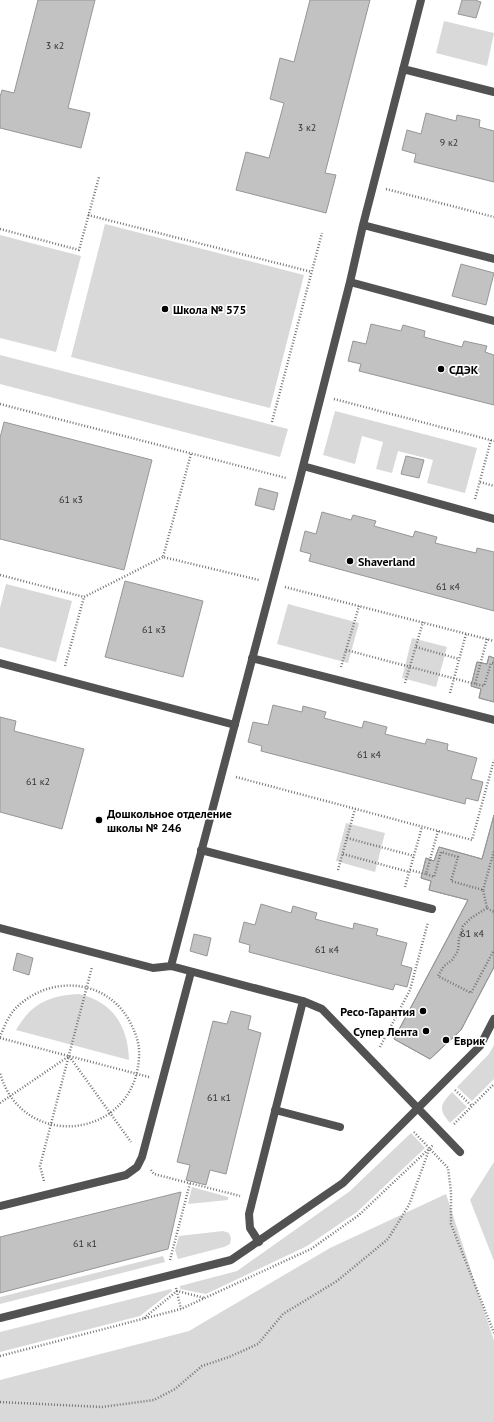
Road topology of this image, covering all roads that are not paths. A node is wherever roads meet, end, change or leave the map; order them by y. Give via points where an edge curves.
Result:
1 (421, 0) edge
2 (403, 69) junction
3 (494, 92) edge
4 (363, 225) junction
5 (494, 259) edge
6 (350, 282) junction
7 (494, 321) edge
8 (303, 466) junction
9 (494, 519) edge
10 (252, 658) junction
11 (0, 663) edge
12 (494, 720) edge
13 (235, 725) junction
14 (202, 850) junction
15 (432, 908) road end
16 (1, 931) edge
17 (171, 966) junction
18 (192, 972) junction
19 (303, 1000) junction
20 (494, 1019) edge
21 (418, 1108) junction
22 (275, 1110) junction
23 (340, 1127) dead end
24 (460, 1152) dead end
25 (0, 1206) edge
26 (259, 1242) junction
27 (0, 1318) edge

1 - 2 lane
2 - 3 lane
2 - 4 lane
4 - 5 lane
4 - 6 lane
6 - 7 lane
6 - 8 lane
8 - 9 lane
8 - 10 lane
10 - 12 lane
10 - 13 lane
11 - 13 lane
13 - 14 lane
14 - 15 lane
14 - 17 lane
16 - 17 lane via 153,968
17 - 18 lane
18 - 19 lane
18 - 25 lane via 142,1157 137,1167 126,1175
19 - 21 lane via 322,1009
19 - 22 lane
20 - 21 lane via 480,1046
21 - 24 lane
21 - 26 lane via 343,1183
22 - 23 lane
22 - 26 lane via 249,1214 250,1228
26 - 27 lane via 231,1260

